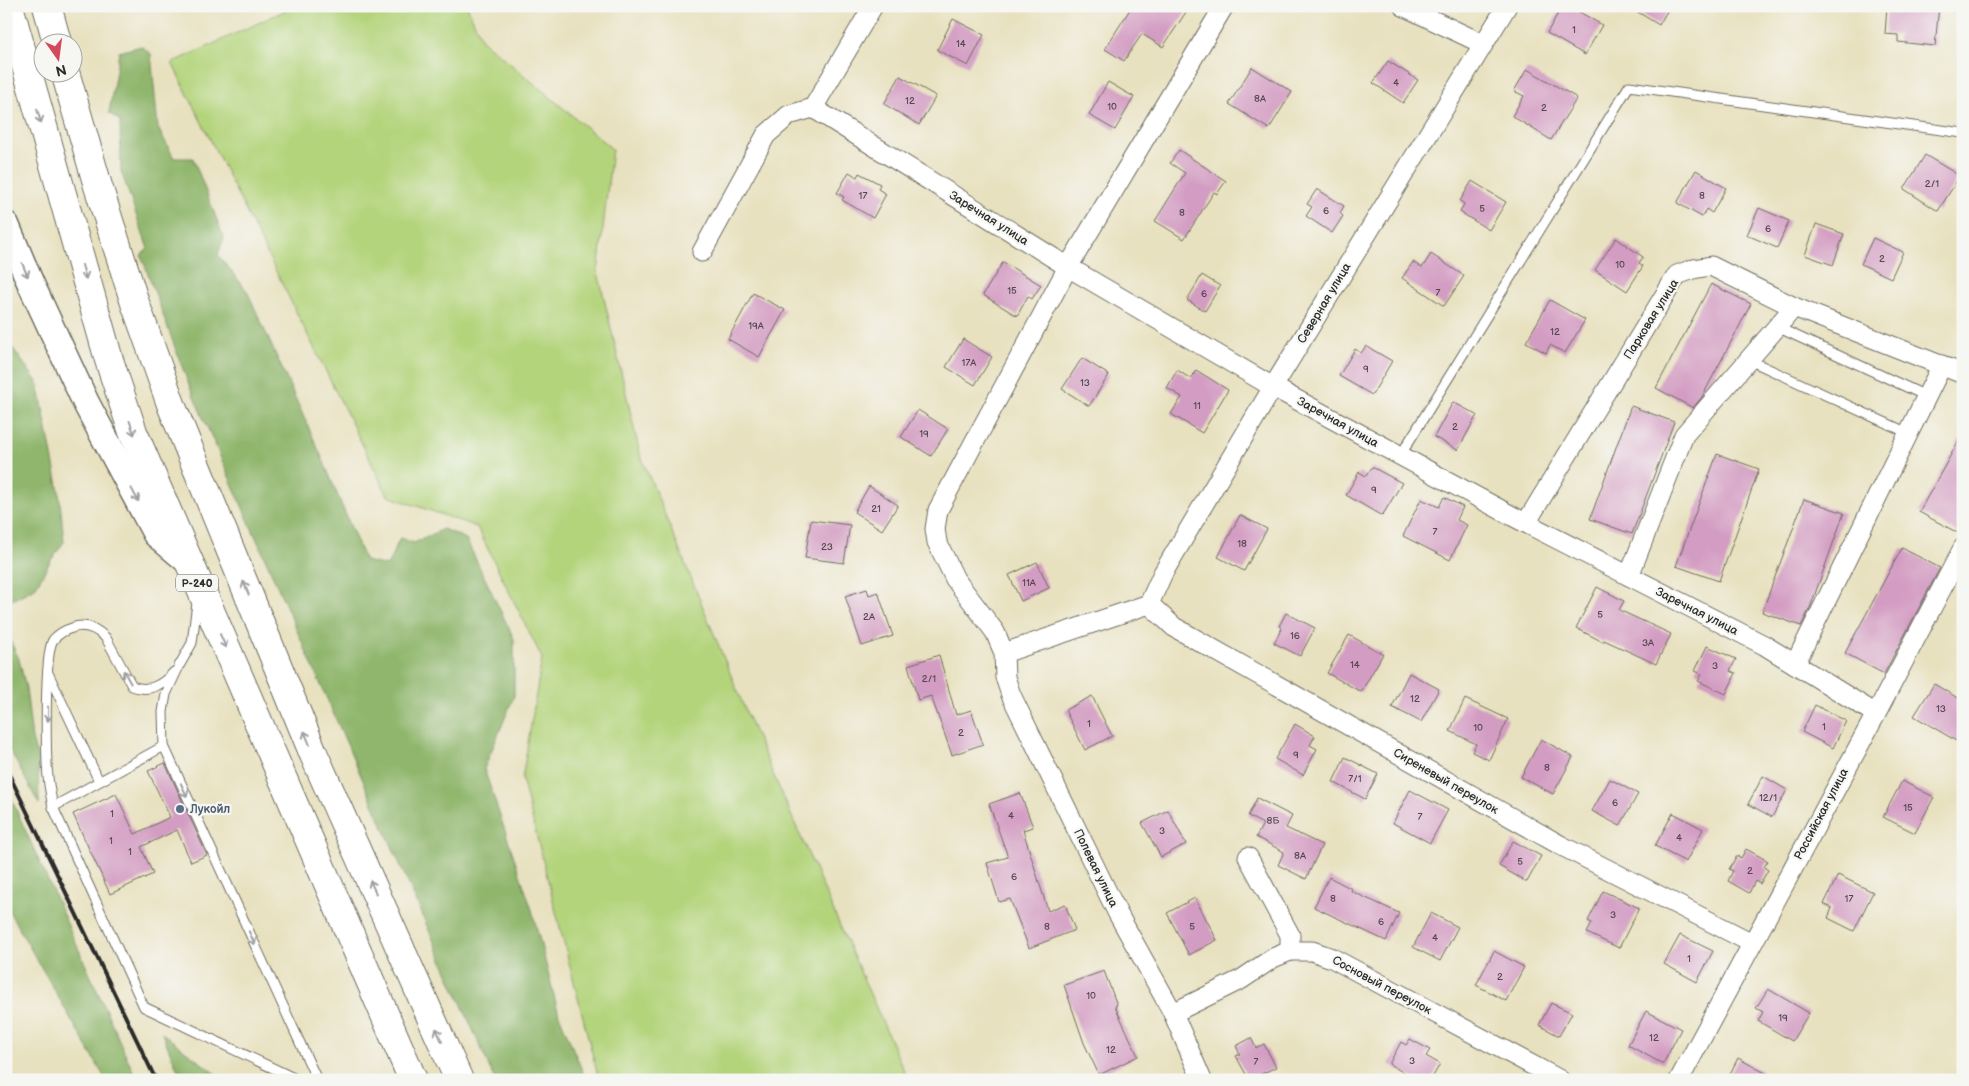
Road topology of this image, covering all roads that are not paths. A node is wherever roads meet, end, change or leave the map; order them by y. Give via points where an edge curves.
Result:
1 (9, 6) edge
2 (47, 6) edge
3 (873, 6) edge
4 (1224, 6) edge
5 (1402, 6) edge
6 (1507, 6) edge
7 (54, 32) edge
8 (1483, 44) junction
9 (68, 82) edge
10 (813, 108) junction
11 (1963, 133) edge
12 (6, 225) edge
13 (702, 252) dead end
14 (1068, 267) junction
15 (1794, 307) junction
16 (1777, 327) junction
17 (1749, 360) junction
18 (1942, 364) junction
19 (1963, 374) edge
20 (1273, 387) junction
21 (1926, 396) junction
22 (1908, 433) junction
23 (1400, 456) junction
24 (1526, 523) junction
25 (1963, 548) edge
26 (188, 561) junction
27 (1629, 576) junction
28 (200, 588) junction
29 (1149, 604) junction
30 (1004, 653) junction
31 (1795, 664) junction
32 (179, 666) junction
33 (47, 671) junction
34 (1876, 714) junction
35 (164, 746) junction
36 (99, 782) junction
37 (53, 807) junction
38 (1248, 857) dead end
39 (1752, 943) junction
40 (1290, 951) junction
41 (1173, 1014) junction
42 (298, 1080) edge
43 (317, 1080) edge
44 (413, 1080) edge
45 (459, 1080) edge
46 (1202, 1080) edge
47 (1560, 1080) edge
48 (1679, 1080) edge

1 -> 26 highway, Р-240 via 109,360 133,432
2 - 7 highway
3 - 10 street
4 - 14 street
5 - 8 street
6 - 8 street, Северная улица
8 - 20 street, Северная улица
45 -> 9 highway via 314,755 172,407 126,276
10 - 13 street via 789,114 766,135
10 - 14 street, Заречная улица
11 - 23 lane via 1629,86
12 -> 26 street via 86,403 156,534
14 - 20 street, Заречная улица
14 - 30 street via 938,510 934,529 943,557 955,579 995,632
15 - 16 street
15 - 18 street, Парковая улица
15 - 24 street, Парковая улица via 1711,266 1677,275
16 - 17 street
16 - 21 lane
17 - 22 lane
17 - 27 street via 1684,436
18 - 19 street, Парковая улица
18 - 21 street
20 - 23 street, Заречная улица
20 - 29 street, Северная улица via 1163,573
21 - 22 street
22 - 31 street
23 - 24 street, Заречная улица
24 - 27 street, Заречная улица
25 - 34 street, Российская улица
26 - 28 highway, Р-240
27 - 31 street, Заречная улица
28 - 32 lane via 192,644
28 -> 44 highway, Р-240
29 - 30 street
29 - 39 street, Сиреневый переулок via 1174,626 1551,840
30 - 41 street, Полевая улица via 1005,677 1011,695 1118,914
31 - 34 street, Заречная улица
32 -> 33 lane via 168,679 153,688 146,690 132,686 106,638 87,626 62,632 53,640
32 - 35 lane via 166,694
33 - 36 lane
33 -> 37 lane via 48,777
34 - 39 street, Российская улица
35 - 36 lane
35 -> 43 lane
36 - 37 lane
37 - 42 lane via 144,1007
38 - 40 street via 1290,935
39 - 48 street, Российская улица
40 - 41 street, Сосновый переулок
40 - 47 street, Сосновый переулок via 1312,951 1332,958
41 - 46 street, Полевая улица

